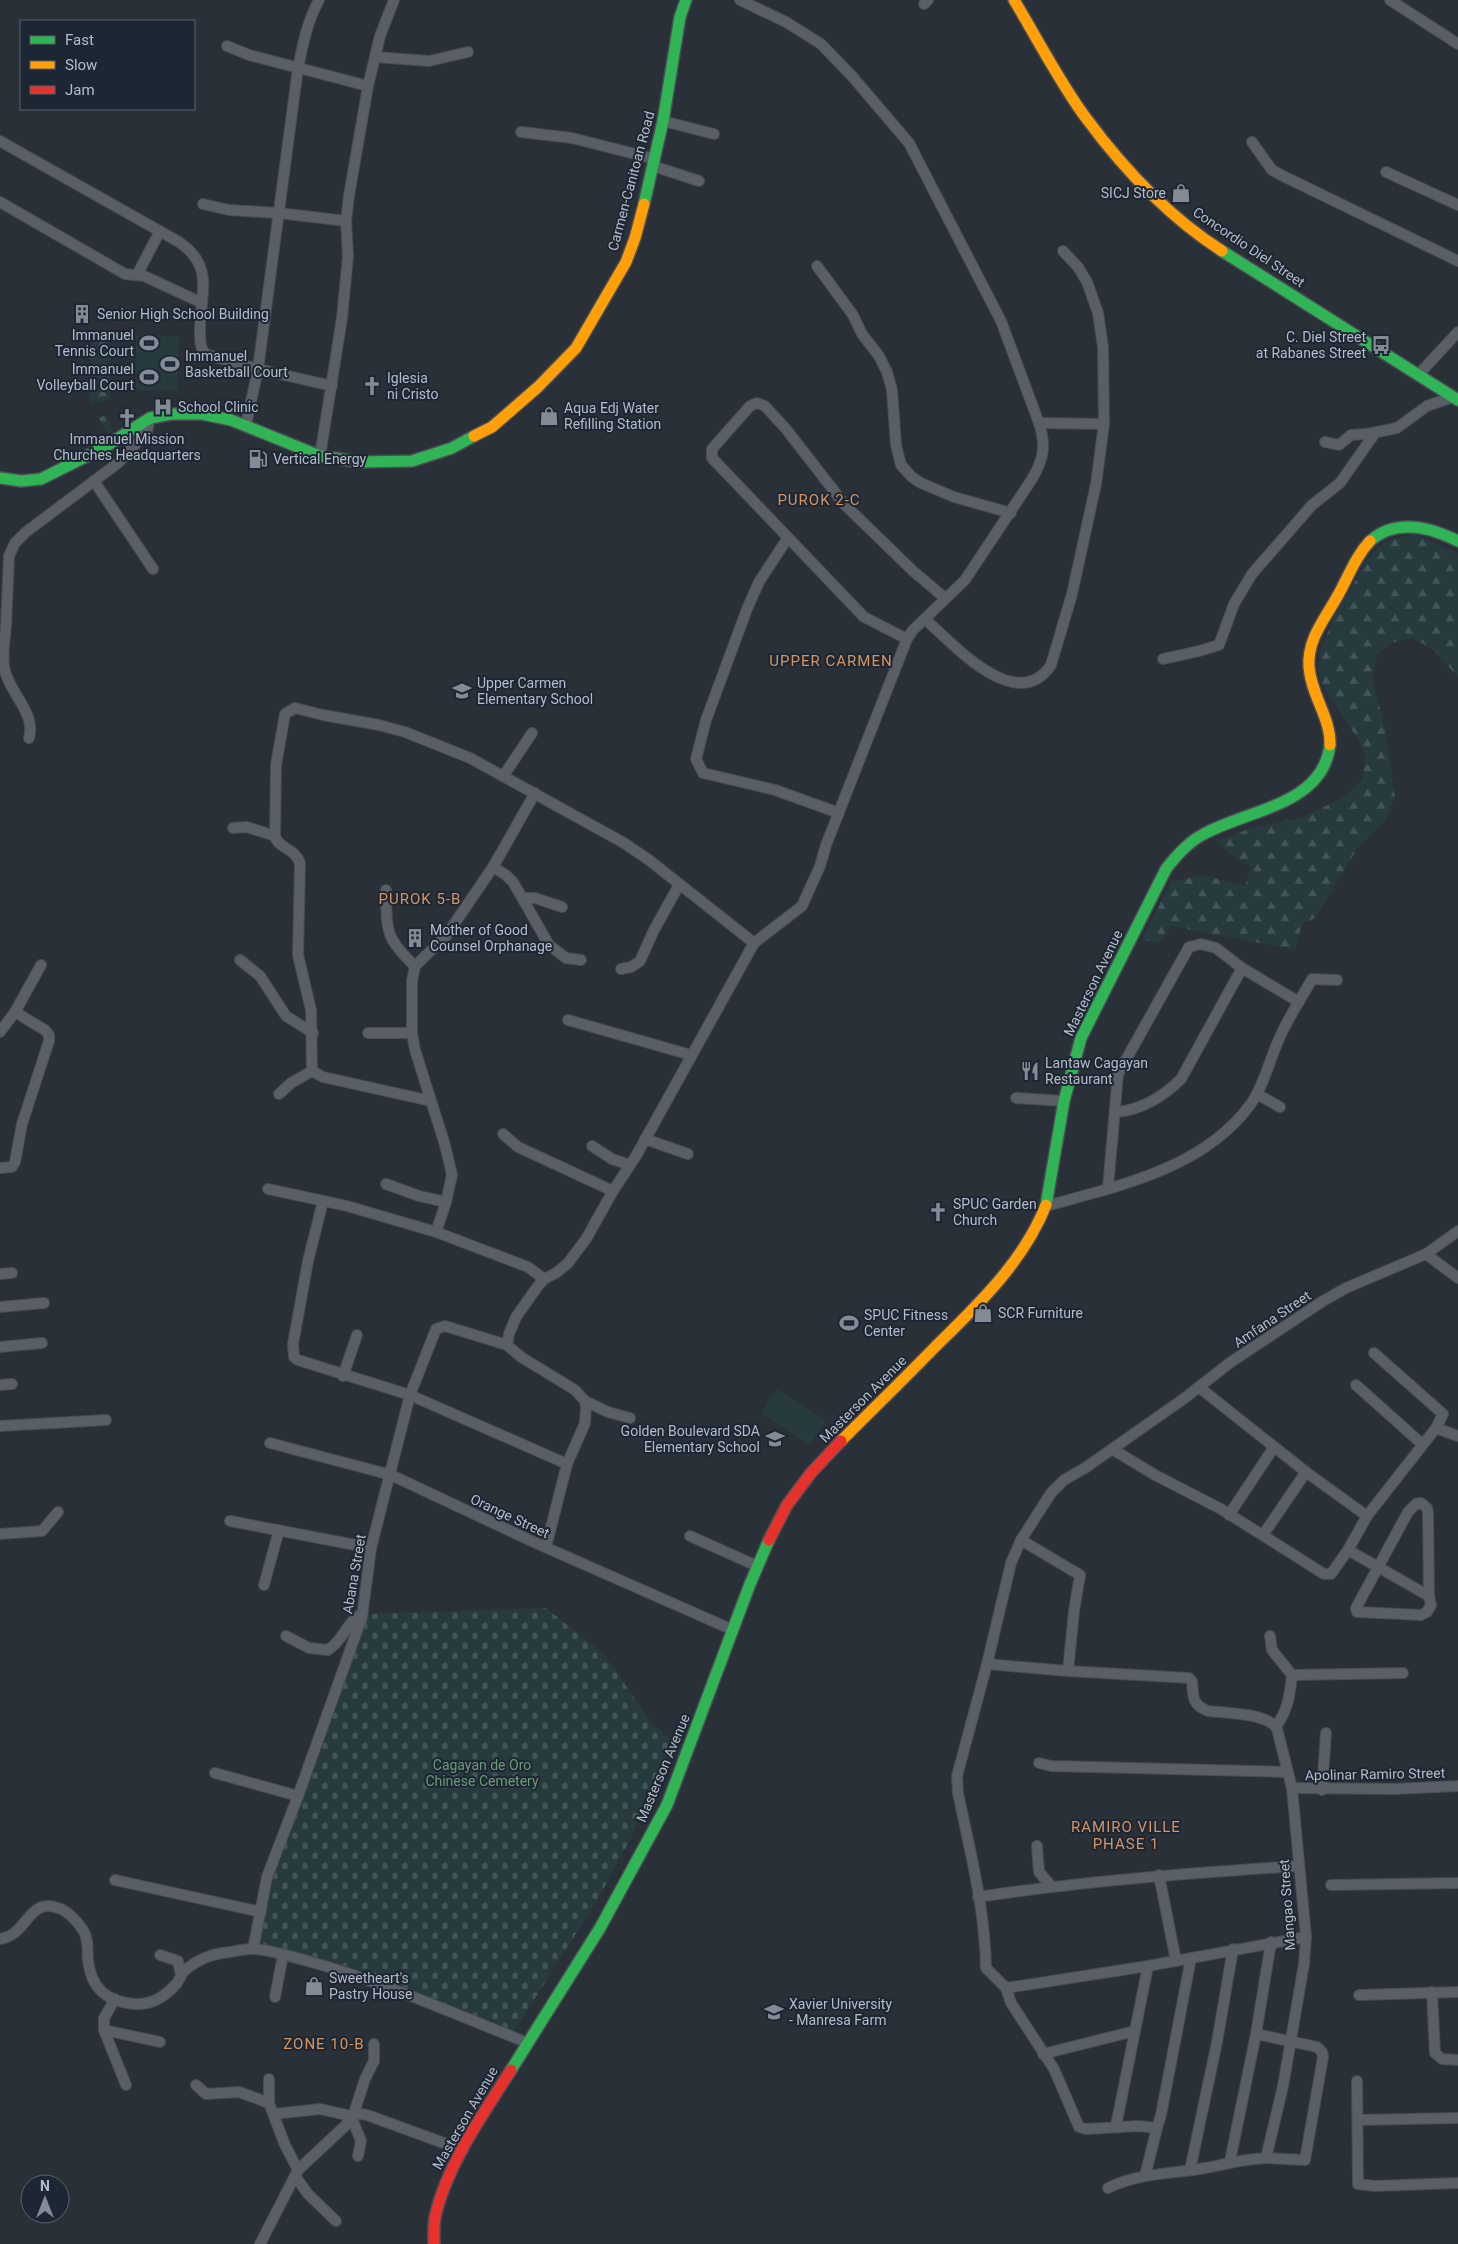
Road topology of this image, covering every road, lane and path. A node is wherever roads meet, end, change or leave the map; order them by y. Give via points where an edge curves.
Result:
1 (319, 0) edge
2 (394, 0) edge
3 (686, 0) edge
4 (740, 0) edge
5 (1014, 0) edge
6 (1390, 0) edge
7 (1458, 44) edge
8 (227, 46) dead end
9 (468, 52) dead end
10 (375, 57) junction
11 (298, 68) junction
12 (368, 86) junction
13 (664, 122) junction
14 (521, 132) dead end
15 (714, 134) dead end
16 (0, 141) edge
17 (1252, 142) dead end
18 (654, 162) junction
19 (1386, 172) dead end
20 (699, 181) dead end
21 (0, 202) edge
22 (203, 204) dead end
23 (1458, 205) edge
24 (279, 213) junction
25 (346, 221) junction
26 (160, 231) junction
27 (1063, 251) dead end
28 (1458, 261) edge
29 (817, 266) dead end
30 (137, 275) junction
31 (200, 302) junction
32 (1458, 332) edge
33 (258, 369) junction
34 (1418, 375) junction
35 (332, 386) junction
36 (1456, 398) edge
37 (150, 418) junction
38 (1039, 423) junction
39 (1104, 424) junction
40 (246, 425) junction
41 (1375, 433) junction
42 (1324, 442) dead end
43 (320, 456) junction
44 (0, 478) edge
45 (94, 480) junction
46 (1011, 513) junction
47 (787, 539) junction
48 (1458, 541) edge
49 (154, 570) dead end
50 (945, 598) junction
51 (925, 619) junction
52 (907, 639) junction
53 (1163, 659) dead end
54 (532, 733) dead end
55 (30, 738) dead end
56 (504, 775) junction
57 (535, 793) junction
58 (839, 813) junction
59 (234, 828) dead end
60 (275, 836) junction
61 (493, 867) junction
62 (679, 885) junction
63 (386, 890) dead end
64 (523, 898) junction
65 (562, 907) dead end
66 (754, 943) junction
67 (240, 960) dead end
68 (581, 960) dead end
69 (41, 965) dead end
70 (415, 966) junction
71 (1242, 968) junction
72 (621, 969) dead end
73 (1337, 980) dead end
74 (1298, 1002) junction
75 (15, 1012) junction
76 (568, 1020) dead end
77 (0, 1032) edge
78 (313, 1033) junction
79 (368, 1033) dead end
80 (412, 1033) junction
81 (691, 1055) junction
82 (312, 1071) junction
83 (279, 1094) dead end
84 (1257, 1094) junction
85 (1016, 1098) dead end
86 (431, 1101) junction
87 (1064, 1101) junction
88 (1280, 1107) dead end
89 (1115, 1112) junction
90 (503, 1134) dead end
91 (645, 1139) junction
92 (592, 1146) dead end
93 (688, 1154) dead end
94 (630, 1165) junction
95 (0, 1168) edge
96 (386, 1184) dead end
97 (1108, 1188) junction
98 (268, 1189) dead end
99 (613, 1191) junction
100 (323, 1201) junction
101 (446, 1202) junction
102 (1046, 1206) junction
103 (436, 1232) junction
104 (1456, 1236) edge
105 (1426, 1254) junction
106 (12, 1273) dead end
107 (0, 1274) edge
108 (1458, 1278) edge
109 (544, 1279) junction
110 (44, 1303) dead end
111 (0, 1308) edge
112 (357, 1335) dead end
113 (42, 1343) dead end
114 (507, 1345) junction
115 (0, 1347) edge
116 (1374, 1353) dead end
117 (343, 1376) junction
118 (12, 1384) dead end
119 (0, 1385) edge
120 (1356, 1385) dead end
121 (1200, 1388) junction
122 (410, 1396) junction
123 (585, 1401) junction
124 (630, 1418) dead end
125 (106, 1420) dead end
126 (0, 1426) edge
127 (1436, 1428) junction
128 (1458, 1436) edge
129 (270, 1443) dead end
130 (1422, 1444) junction
131 (1274, 1448) junction
132 (1112, 1449) junction
133 (567, 1464) junction
134 (1306, 1472) junction
135 (391, 1474) junction
136 (58, 1512) dead end
137 (1230, 1515) junction
138 (1367, 1516) junction
139 (230, 1521) dead end
140 (279, 1530) junction
141 (0, 1534) edge
142 (1263, 1535) junction
143 (690, 1536) dead end
144 (1021, 1540) junction
145 (546, 1547) junction
146 (371, 1548) junction
147 (1348, 1550) junction
148 (757, 1566) junction
149 (1378, 1568) junction
150 (264, 1585) dead end
151 (1429, 1596) junction
152 (362, 1614) junction
153 (733, 1630) junction
154 (286, 1636) dead end
155 (1270, 1636) dead end
156 (987, 1664) junction
157 (1068, 1671) junction
158 (1403, 1673) dead end
159 (1292, 1675) junction
160 (1276, 1726) junction
161 (1326, 1733) dead end
162 (1038, 1763) dead end
163 (215, 1772) dead end
164 (1287, 1772) junction
165 (1458, 1786) edge
166 (1292, 1788) junction
167 (1322, 1790) junction
168 (298, 1796) junction
169 (1037, 1846) dead end
170 (1298, 1866) junction
171 (1159, 1875) junction
172 (115, 1880) dead end
173 (1458, 1882) edge
174 (1331, 1885) dead end
175 (1050, 1886) junction
176 (978, 1897) junction
177 (261, 1912) junction
178 (1306, 1937) junction
179 (0, 1939) edge
180 (1271, 1942) junction
181 (253, 1949) junction
182 (1233, 1949) junction
183 (283, 1954) junction
184 (160, 1955) dead end
185 (1190, 1958) junction
186 (1176, 1961) junction
187 (1148, 1966) junction
188 (181, 1976) junction
189 (1006, 1988) junction
190 (1432, 1992) junction
191 (1458, 1992) edge
192 (1360, 1996) dead end
193 (274, 1997) dead end
194 (115, 1999) junction
195 (104, 2030) junction
196 (1135, 2031) junction
197 (1256, 2034) junction
198 (1291, 2041) junction
199 (160, 2042) dead end
200 (528, 2043) junction
201 (374, 2044) dead end
202 (1043, 2054) junction
203 (1458, 2060) edge
204 (269, 2079) dead end
205 (1357, 2081) dead end
206 (126, 2085) dead end
207 (196, 2085) dead end
208 (269, 2103) junction
209 (274, 2114) junction
210 (353, 2114) junction
211 (1458, 2118) edge
212 (1358, 2120) junction
213 (1116, 2126) junction
214 (1157, 2128) junction
215 (463, 2150) junction
216 (358, 2156) dead end
217 (1266, 2158) junction
218 (1230, 2161) junction
219 (1190, 2170) junction
220 (296, 2173) junction
221 (1145, 2176) junction
222 (1458, 2184) edge
223 (1108, 2188) dead end
224 (336, 2221) dead end
225 (260, 2244) edge
226 (434, 2244) edge

1 - 11 street via 305,32
2 - 10 street
3 - 13 main road, Carmen-Canitoan Road via 680,17
4 - 38 street via 821,44 909,143 1001,321
5 - 34 main road, Concordio Diel Street via 1085,117 1154,197 1210,243
6 - 7 street
8 - 11 street
9 - 10 street via 429,61
10 - 12 street
11 - 12 street
11 - 24 street
12 - 25 street
13 - 15 street
13 - 18 main road, Carmen-Canitoan Road
14 - 18 street via 572,138
16 - 26 street
17 - 28 street via 1272,170
18 - 20 street
18 - 43 main road, Carmen-Canitoan Road via 626,262 576,348 538,388 492,427 433,455 386,463
19 - 23 street
21 - 30 street via 118,270
22 - 24 street via 229,210
24 - 25 street
24 - 33 street
25 - 35 street via 348,256
26 - 30 street
26 - 31 street via 188,248 200,261 204,277
27 - 39 street via 1087,282 1098,313 1103,346
29 - 46 street via 853,315 887,372 901,465 921,483 954,497
30 - 31 street
31 - 33 street via 200,342 205,354
32 - 34 street
33 - 35 street
33 - 40 street
34 - 36 main road, Concordio Diel Street
35 - 43 street
36 - 41 street via 1427,406 1397,428
37 - 40 main road, Carmen-Canitoan Road via 202,414
37 - 44 main road, Carmen-Canitoan Road via 102,448 41,479 21,482
37 - 45 street via 144,436 107,473
38 - 39 street
38 - 46 street via 1044,438 1042,459
39 - 51 street via 1096,484 1067,613 1046,672 1031,682 1001,679 974,662
40 - 43 main road, Carmen-Canitoan Road
41 - 42 street via 1350,435 1339,445
41 - 53 street via 1340,483 1312,505 1252,574 1234,604 1219,645
45 - 49 street
45 - 55 street via 26,532 15,542 9,556 3,660 10,686 31,722
46 - 50 street via 964,580
47 - 50 street via 711,455 712,450 757,403 765,406 786,429 845,505
47 - 52 street via 864,617
47 - 58 street via 763,575 747,609 706,720 696,759 703,773 775,790
48 - 87 main road, Masterson Avenue via 1433,530 1407,527 1382,532 1364,548 1315,636 1310,651 1310,679 1332,739 1327,762 1308,787 1278,803 1212,829 1176,856 1166,869 1081,1038
50 - 51 street
51 - 52 street
52 - 58 street
54 - 56 street
56 - 57 street
56 - 60 street via 406,732 295,708 285,714 279,741
57 - 61 street
57 - 62 street via 624,843
58 - 66 street via 802,906
59 - 60 street via 247,827
60 - 78 street via 279,843 294,852 300,864 298,956
61 - 64 street via 506,875
61 - 70 street via 446,936
62 - 66 street
62 - 72 street via 640,961
63 - 70 street via 391,939
64 - 65 street via 535,898
64 - 68 street via 549,945 566,958
66 - 81 street
67 - 78 street via 260,976 286,1016
69 - 75 street
70 - 80 street
71 - 74 street
71 - 89 street via 1213,1009 1190,1065 1175,1085 1137,1108
71 - 89 street via 1216,948 1200,944 1189,947 1118,1074
73 - 74 street via 1312,979
74 - 84 street
75 - 77 street
75 - 95 street via 45,1030 49,1041 22,1124 15,1162 10,1168
76 - 81 street
78 - 82 street
79 - 80 street
80 - 86 street via 417,1063
81 - 91 street
82 - 83 street
82 - 86 street via 323,1077
84 - 88 street
84 - 97 street via 1236,1122 1202,1148 1166,1170
85 - 87 street
86 - 101 street via 452,1175
87 - 102 main road, Masterson Avenue
89 - 97 street
90 - 99 street via 518,1147
91 - 93 street
91 - 94 street
92 - 94 street via 612,1159
94 - 99 street
96 - 101 street
97 - 102 street
98 - 100 street
99 - 109 street via 576,1253 556,1273
100 - 103 street
100 - 117 street via 308,1261 292,1352 298,1360
101 - 103 street
102 - 148 main road, Masterson Avenue via 1025,1247 972,1312 811,1473 786,1505
103 - 109 street via 528,1267
104 - 105 street, Amfana Street
105 - 108 street
105 - 121 street, Amfana Street via 1323,1301 1231,1362
106 - 107 street
109 - 114 street via 516,1317
110 - 111 street
112 - 117 street
113 - 115 street
114 - 122 street, Abana Street via 440,1327 436,1329
114 - 123 street via 575,1390
116 - 127 street via 1443,1412
117 - 122 street
118 - 119 street
120 - 130 street
121 - 131 street
121 - 132 street, Amfana Street
122 - 133 street
122 - 135 street, Abana Street
123 - 124 street
123 - 133 street via 585,1423
125 - 126 street
127 - 128 street
127 - 130 street
129 - 135 street, Orange Street
130 - 138 street
131 - 134 street
131 - 137 street
132 - 137 street
132 - 144 street, Amfana Street via 1064,1480 1051,1493
133 - 145 street
134 - 138 street
134 - 142 street
135 - 145 street, Orange Street
135 - 146 street, Abana Street
136 - 141 street via 42,1531
137 - 142 street
138 - 147 street
139 - 140 street
140 - 146 street
140 - 150 street
142 - 147 street via 1324,1574 1333,1572
143 - 148 street
144 - 156 street, Amfana Street via 1003,1589
144 - 157 street via 1080,1575
145 - 153 street, Orange Street
146 - 152 street, Abana Street
147 - 149 street
148 - 153 main road, Masterson Avenue
149 - 151 street
149 - 151 street via 1356,1608 1357,1612 1421,1614 1427,1612 1431,1605
149 - 151 street via 1408,1512 1416,1504 1424,1505 1428,1514
152 - 154 street via 328,1650 310,1648
152 - 168 street, Abana Street
153 - 200 main road, Masterson Avenue via 667,1805 604,1920
155 - 159 street via 1272,1650
156 - 157 street
156 - 176 street, Amfana Street via 957,1776
157 - 160 street via 1189,1678 1194,1700 1200,1708 1262,1718
158 - 159 street
159 - 160 street via 1288,1703
160 - 164 street, Mangao Street
161 - 167 street
162 - 164 street via 1050,1766
163 - 168 street
164 - 166 street, Mangao Street
165 - 167 street, Apolinar Ramiro Street
166 - 167 street, Apolinar Ramiro Street
166 - 170 street, Mangao Street
168 - 177 street, Abana Street via 267,1877
169 - 175 street via 1038,1870
170 - 171 street
170 - 178 street, Mangao Street
171 - 175 street
171 - 186 street
172 - 177 street
173 - 174 street
175 - 176 street
176 - 189 street, Amfana Street via 986,1942 986,1968
177 - 181 street, Abana Street
178 - 180 street
178 - 198 street, Mangao Street
179 - 194 street via 15,1934 43,1907 63,1910 84,1931 88,1940 91,1977 96,1987
180 - 182 street
180 - 197 street
181 - 183 street
181 - 188 street via 205,1957
182 - 185 street
182 - 219 street
183 - 193 street
183 - 200 street via 341,1970
184 - 188 street via 178,1961
185 - 186 street
185 - 214 street
186 - 187 street
187 - 189 street
187 - 196 street
188 - 194 street via 164,1997 157,2000 134,2004
189 - 202 street via 1011,2003
190 - 191 street
190 - 192 street
190 - 203 street via 1435,2053 1442,2059
194 - 195 street via 104,2018
195 - 199 street
195 - 206 street
196 - 202 street
196 - 213 street
197 - 198 street
197 - 218 street
198 - 217 street, Mangao Street
198 - 217 street via 1317,2047 1323,2056 1305,2160
200 - 215 main road, Masterson Avenue
201 - 210 street via 374,2061
202 - 213 street via 1054,2068 1079,2127
204 - 208 street
205 - 212 street
207 - 208 street via 206,2094 239,2092
208 - 209 street
209 - 210 street via 320,2110
209 - 220 street
210 - 215 street
210 - 216 street via 361,2141
210 - 220 street
211 - 212 street
212 - 222 street via 1356,2180 1360,2185
213 - 214 street
214 - 221 street
215 - 226 main road, Masterson Avenue via 443,2189 435,2216
217 - 218 street
218 - 219 street
219 - 221 street
220 - 224 street via 308,2194
220 - 225 street
221 - 223 street

